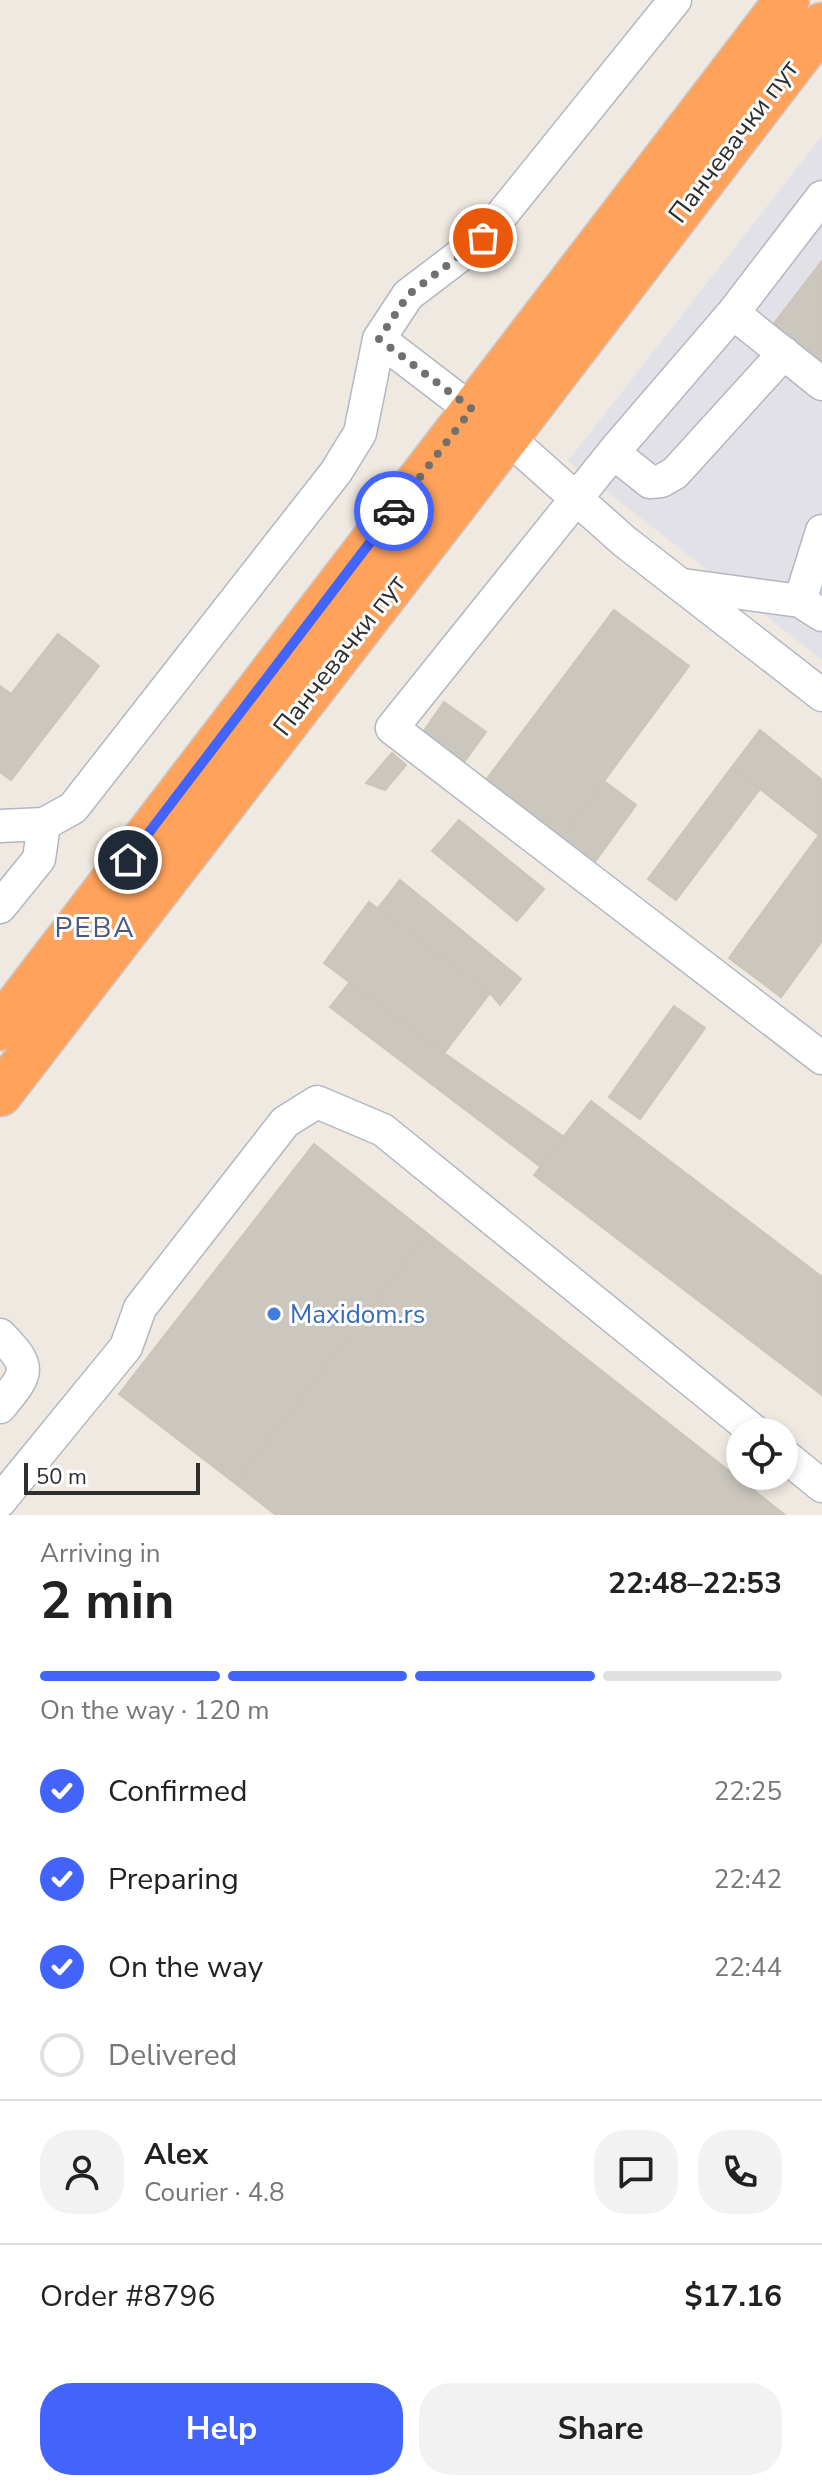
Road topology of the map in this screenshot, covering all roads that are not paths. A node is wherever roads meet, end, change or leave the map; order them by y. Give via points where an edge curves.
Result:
1 (675, 0) edge
2 (787, 0) edge
3 (822, 25) edge
4 (822, 197) edge
5 (733, 313) junction
6 (379, 339) junction
7 (784, 353) junction
8 (822, 384) edge
9 (472, 409) junction
10 (507, 437) junction
11 (616, 449) junction
12 (575, 497) junction
13 (822, 531) edge
14 (680, 584) junction
15 (811, 608) edge
16 (822, 695) edge
17 (44, 824) junction
18 (0, 826) edge
19 (0, 907) edge
20 (0, 1028) edge
21 (822, 1058) edge
22 (2, 1097) edge
23 (0, 1335) edge
24 (0, 1407) edge
25 (738, 1418) edge
26 (798, 1466) edge
27 (822, 1486) edge
28 (0, 1501) edge

1 - 6 street via 483,238 408,295
2 - 9 highway, Панчевачки пут
3 - 10 highway, Панчевачки пут
4 - 5 street
5 - 7 street
5 - 11 street
6 - 9 street
6 - 17 street via 360,433 336,472 73,808
7 - 8 street
7 - 11 street via 675,473 661,481 650,482
9 - 10 street
9 - 20 highway, Панчевачки пут
10 - 12 street
10 - 22 highway, Панчевачки пут
11 - 12 street
12 - 14 street
12 - 21 street via 392,728
13 - 15 street
14 - 15 street
14 - 16 street
17 - 18 street
17 - 19 street via 39,859
23 - 24 street via 19,1354 23,1368 18,1385
25 - 28 street via 383,1130 317,1102 285,1122 140,1308 126,1347
26 - 27 street

